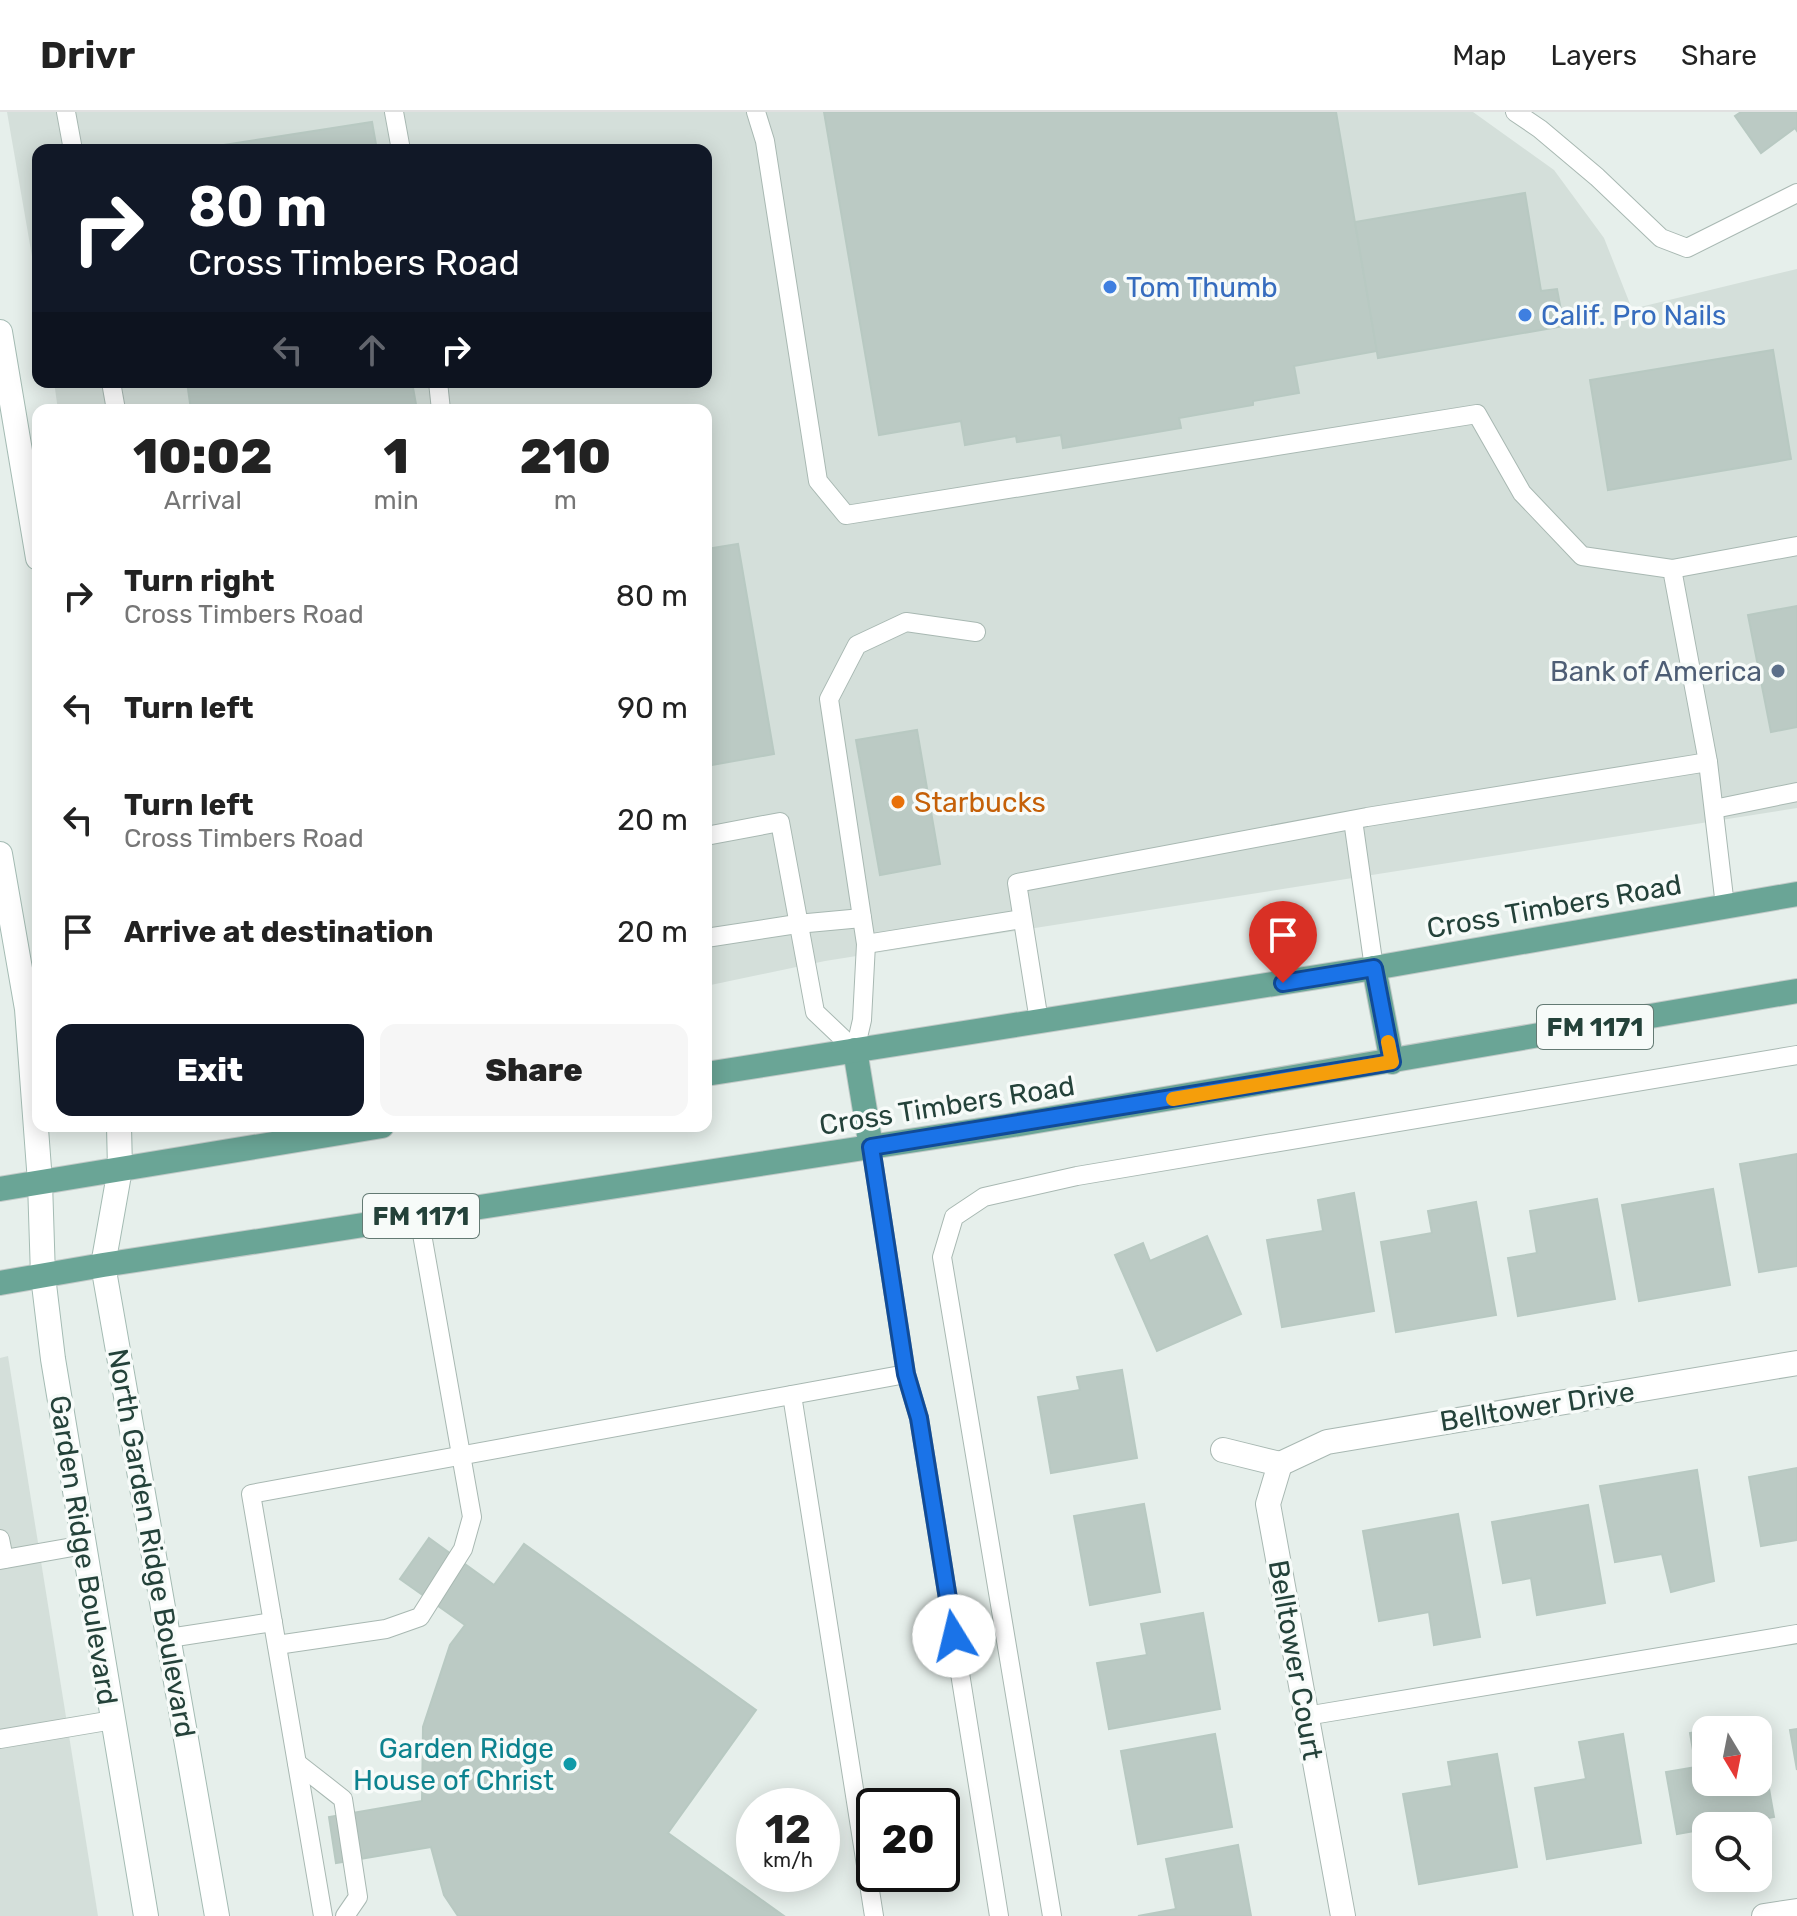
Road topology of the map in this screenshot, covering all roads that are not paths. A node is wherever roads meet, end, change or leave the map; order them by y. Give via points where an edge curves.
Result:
1 (66, 112) edge
2 (394, 112) edge
3 (756, 112) edge
4 (1515, 112) edge
5 (72, 144) edge
6 (400, 144) edge
7 (1797, 193) edge
8 (0, 332) edge
9 (29, 449) edge
10 (32, 485) edge
11 (1797, 546) edge
12 (1672, 569) junction
13 (976, 632) dead end
14 (1708, 762) junction
15 (1797, 792) edge
16 (1714, 809) junction
17 (1353, 820) junction
18 (712, 835) edge
19 (0, 854) edge
20 (1797, 894) edge
21 (1725, 906) junction
22 (862, 918) junction
23 (1022, 919) junction
24 (797, 924) junction
25 (712, 937) edge
26 (866, 944) junction
27 (1374, 968) junction
28 (1797, 991) edge
29 (1039, 1021) junction
30 (855, 1050) junction
31 (1797, 1055) edge
32 (1392, 1062) junction
33 (712, 1073) edge
34 (32, 1076) edge
35 (36, 1132) edge
36 (119, 1132) edge
37 (345, 1132) edge
38 (871, 1147) junction
39 (120, 1169) junction
40 (40, 1182) junction
41 (0, 1189) edge
42 (419, 1217) junction
43 (103, 1265) junction
44 (43, 1276) junction
45 (0, 1283) edge
46 (1797, 1363) edge
47 (906, 1374) junction
48 (792, 1395) junction
49 (1223, 1450) dead end
50 (461, 1456) junction
51 (1280, 1464) junction
52 (0, 1539) edge
53 (84, 1545) junction
54 (2, 1560) edge
55 (273, 1622) junction
56 (1797, 1634) edge
57 (169, 1638) junction
58 (277, 1645) junction
59 (1306, 1716) junction
60 (113, 1720) junction
61 (0, 1739) edge
62 (297, 1763) junction
63 (1797, 1911) edge
64 (146, 1916) edge
65 (217, 1916) edge
66 (323, 1916) edge
67 (345, 1916) edge
68 (874, 1916) edge
69 (999, 1916) edge
70 (1052, 1916) edge
71 (1343, 1916) edge
72 (1764, 1916) edge

1 - 5 lane
2 - 6 lane
3 - 12 lane via 765,141 818,481 846,515 1477,414 1522,493 1582,556
4 - 7 lane via 1597,177 1661,238 1687,248
8 - 9 main road
9 - 10 main road
11 - 12 lane
12 - 14 lane
13 - 22 lane via 906,622 857,645 829,699
14 - 16 lane
14 - 17 lane
15 - 16 lane
16 - 21 lane
17 - 23 lane via 1017,883
17 - 27 lane
18 - 24 lane via 780,822
19 - 34 main road, Garden Ridge Boulevard via 27,1009
20 - 21 main road, Cross Timbers Road
21 - 27 main road, Cross Timbers Road
22 - 24 lane
22 - 26 lane
23 - 26 lane
23 - 29 lane
24 - 25 lane
24 - 30 lane via 815,1012
26 - 30 lane
27 - 29 main road, Cross Timbers Road
27 - 32 main road
28 - 32 main road, Cross Timbers Road / FM 1171
29 - 30 main road, Cross Timbers Road
30 - 33 main road, Cross Timbers Road
30 - 38 main road
31 - 70 lane via 1077,1176 984,1197 954,1217 942,1257
32 - 38 main road, Cross Timbers Road / FM 1171
35 - 40 main road, Garden Ridge Boulevard
36 - 39 main road, North Garden Ridge Boulevard
37 - 39 main road
38 - 42 main road, Cross Timbers Road / FM 1171
38 - 47 lane
39 - 40 main road
39 - 43 main road, North Garden Ridge Boulevard
40 - 41 main road
40 - 44 main road, Garden Ridge Boulevard
42 - 43 main road, Cross Timbers Road / FM 1171
42 - 50 lane
43 - 44 main road, FM 1171
43 - 57 main road, North Garden Ridge Boulevard
44 - 45 main road, FM 1171
44 - 53 main road, Garden Ridge Boulevard
46 - 51 main road, Belltower Drive via 1327,1442
47 - 48 lane
47 - 69 lane via 919,1418
48 - 50 lane
48 - 68 lane
49 - 51 main road
50 - 55 lane via 251,1494
50 - 58 lane via 472,1517 463,1549 420,1617 386,1629
51 - 59 main road, Belltower Court via 1268,1504
52 - 54 lane
53 - 54 lane
53 - 60 main road, Garden Ridge Boulevard
55 - 57 lane
55 - 58 lane
56 - 59 lane
57 - 65 main road, North Garden Ridge Boulevard
58 - 62 lane
59 - 71 main road, Belltower Court
60 - 61 lane
60 - 64 main road, Garden Ridge Boulevard
62 - 66 lane
62 - 67 lane via 343,1799 358,1897
63 - 72 main road

